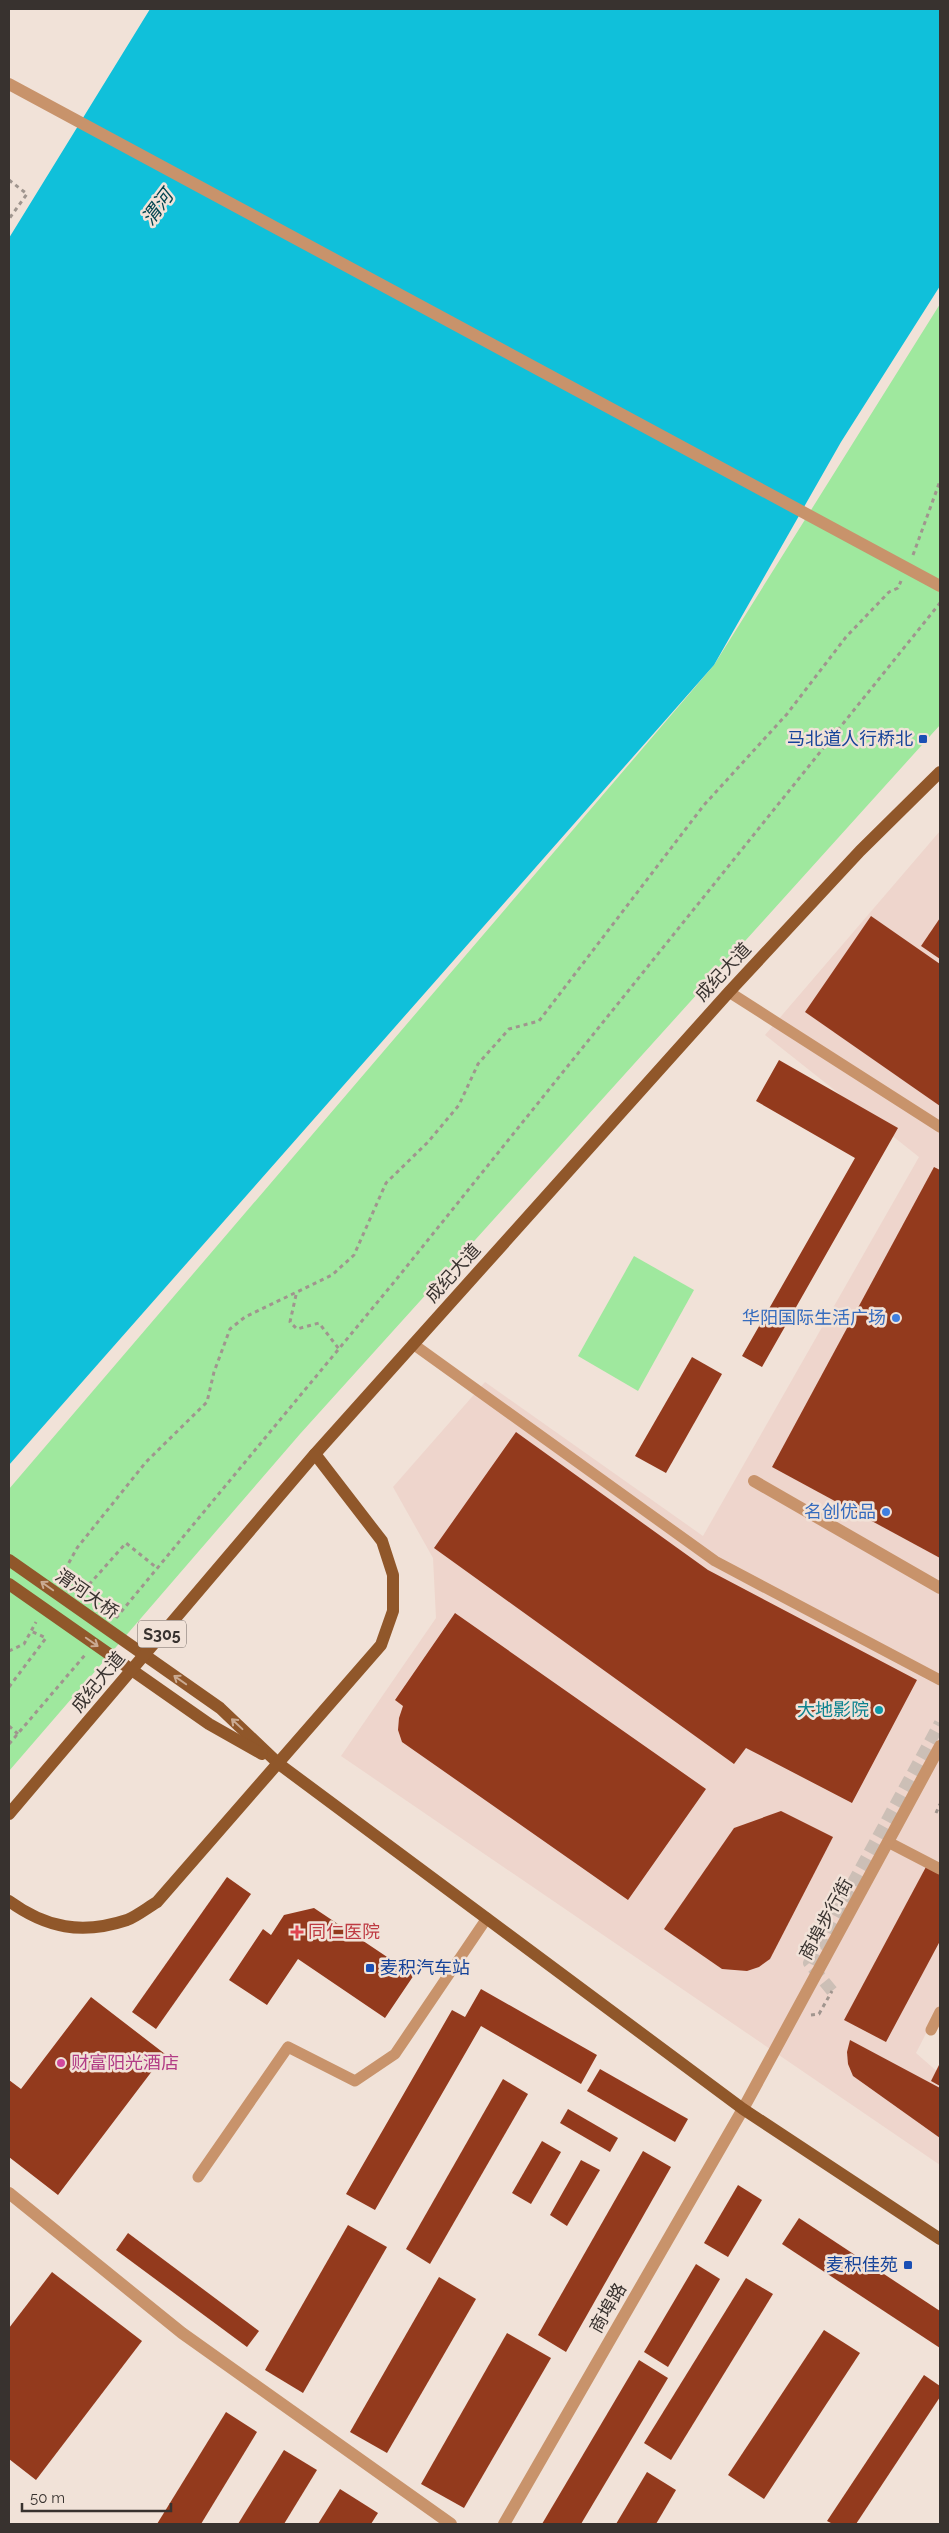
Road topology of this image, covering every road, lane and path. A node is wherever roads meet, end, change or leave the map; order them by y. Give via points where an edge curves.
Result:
1 (9, 84) edge
2 (9, 180) edge
3 (9, 219) edge
4 (940, 480) edge
5 (909, 564) dead end
6 (902, 580) dead end
7 (940, 586) edge
8 (940, 603) edge
9 (940, 772) edge
10 (728, 992) junction
11 (940, 1127) edge
12 (296, 1294) junction
13 (413, 1344) junction
14 (339, 1349) junction
15 (315, 1454) junction
16 (754, 1480) dead end
17 (9, 1560) edge
18 (158, 1568) junction
19 (63, 1573) junction
20 (58, 1582) dead end
21 (9, 1584) edge
22 (940, 1588) edge
23 (40, 1614) dead end
24 (115, 1619) dead end
25 (31, 1631) junction
26 (91, 1649) dead end
27 (9, 1651) edge
28 (940, 1680) edge
29 (9, 1687) edge
30 (9, 1726) edge
31 (18, 1734) junction
32 (9, 1744) edge
33 (940, 1746) edge
34 (279, 1764) junction
35 (940, 1804) edge
36 (936, 1813) dead end
37 (9, 1814) edge
38 (888, 1842) junction
39 (940, 1868) edge
40 (9, 1901) edge
41 (487, 1918) junction
42 (940, 2012) edge
43 (930, 2030) dead end
44 (743, 2109) junction
45 (198, 2176) dead end
46 (9, 2193) edge
47 (940, 2239) edge
48 (451, 2524) edge
49 (504, 2524) edge

1 - 7 street
2 - 3 path via 27,194
4 - 5 path
6 - 12 path via 898,588 889,592 846,637 787,714 704,805 539,1021 509,1029 478,1064 459,1105 428,1142 386,1183 354,1255 332,1275
8 - 14 path
9 - 10 main road, 成纪大道 via 860,851
10 - 11 lane
10 - 13 main road, 成纪大道
12 - 14 path via 290,1322 297,1329 319,1323
12 - 19 path via 245,1317 230,1329 207,1402 146,1462 77,1548
13 - 15 main road, 成纪大道
13 - 28 lane via 715,1561
14 - 18 path
15 - 34 main road via 382,1541 393,1575 393,1611 381,1645
15 - 37 main road, 成纪大道 / S305
16 - 22 street
34 -> 17 main road, 渭河大桥 via 220,1708
18 - 19 path via 126,1543 86,1588
18 - 24 path
19 - 20 path
21 -> 34 main road, 渭河大桥 via 208,1724
23 - 25 path
25 - 27 path via 24,1644
25 - 29 path via 46,1638
26 - 31 path
30 - 31 path
31 - 32 path
33 - 38 street, 商埠步行街
34 - 40 main road via 157,1902 128,1919 96,1928 62,1927 30,1916
34 - 41 main road
35 - 36 path
38 - 39 lane
38 - 44 street, 商埠步行街
41 - 44 main road
41 - 45 lane via 395,2054 354,2081 288,2047
42 - 43 lane
44 - 47 main road
44 - 49 street, 商埠路
46 - 48 street via 182,2333

